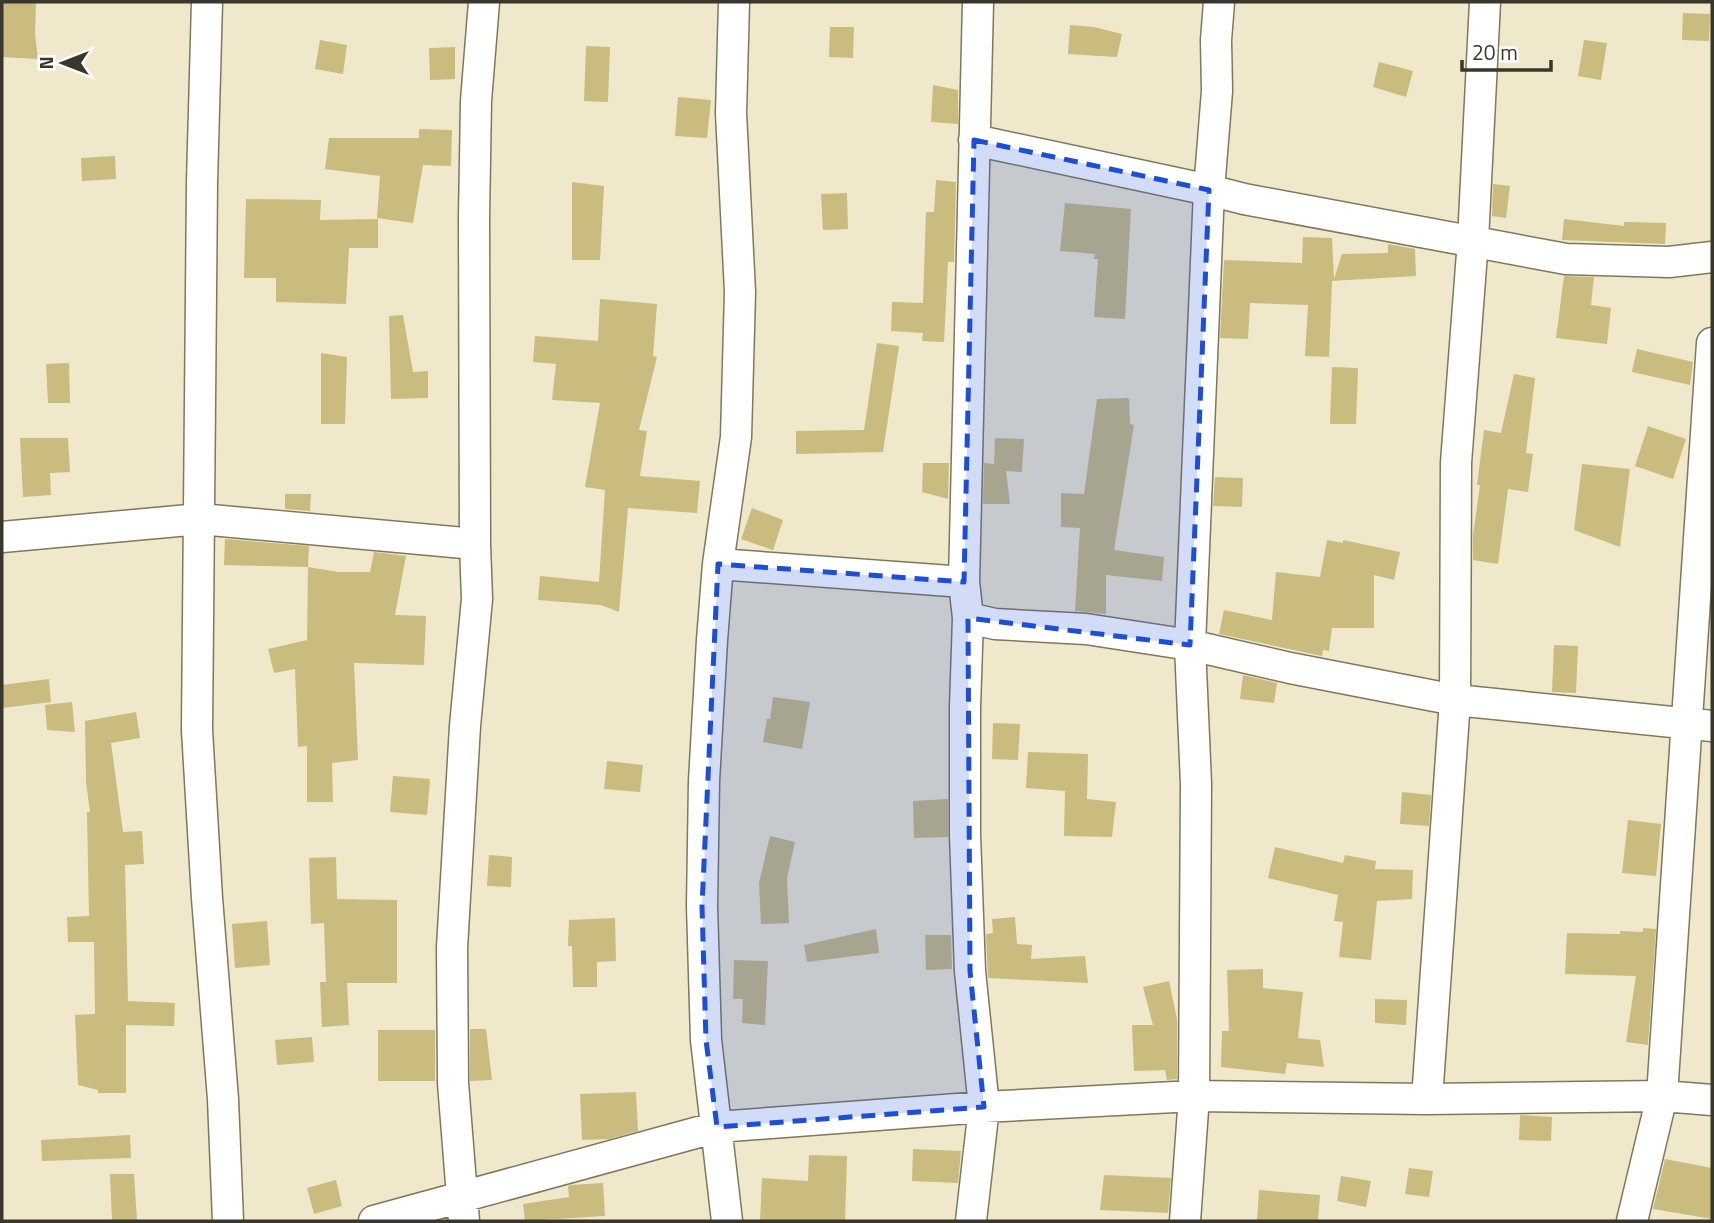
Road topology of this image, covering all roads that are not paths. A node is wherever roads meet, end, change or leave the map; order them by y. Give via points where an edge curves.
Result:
1 (207, 2) edge
2 (484, 2) edge
3 (734, 2) edge
4 (978, 2) edge
5 (1219, 2) edge
6 (1485, 2) edge
7 (974, 140) junction
8 (1209, 190) junction
9 (1473, 240) junction
10 (1712, 257) edge
11 (1712, 343) edge
12 (200, 519) junction
13 (2, 537) edge
14 (475, 544) junction
15 (718, 564) junction
16 (964, 582) junction
17 (968, 618) junction
18 (1190, 645) junction
19 (1455, 700) junction
20 (1699, 724) edge
21 (1194, 1096) junction
22 (1662, 1096) junction
23 (1427, 1098) junction
24 (1712, 1100) edge
25 (984, 1107) junction
26 (717, 1127) junction
27 (463, 1209) edge
28 (228, 1221) edge
29 (374, 1221) edge
30 (727, 1221) edge
31 (971, 1221) edge
32 (1185, 1221) edge
33 (1632, 1221) edge

1 - 12 street
2 - 14 street via 474,217
3 - 15 street via 731,113 740,292 736,437
4 - 7 street
5 - 8 street
6 - 9 street
7 - 8 street
7 - 16 street
8 - 9 street
8 - 18 street
9 - 10 street via 1566,259 1668,262
9 - 19 street via 1456,463
11 - 20 street
12 - 13 street
12 - 14 street
12 - 28 street via 197,730
14 - 27 street via 477,599 452,948 453,1083
15 - 16 street
15 - 26 street via 704,781 702,906 706,1040
16 - 17 street
17 - 18 street
17 - 25 street via 968,930
18 - 19 street
18 - 21 street via 1196,784
19 - 20 street
19 - 23 street
20 - 22 street
21 - 23 street
21 - 25 street
21 - 32 street
22 - 23 street
22 - 24 street
22 - 33 street
25 - 26 street
25 - 31 street
26 - 27 street
26 - 30 street
27 - 29 street

